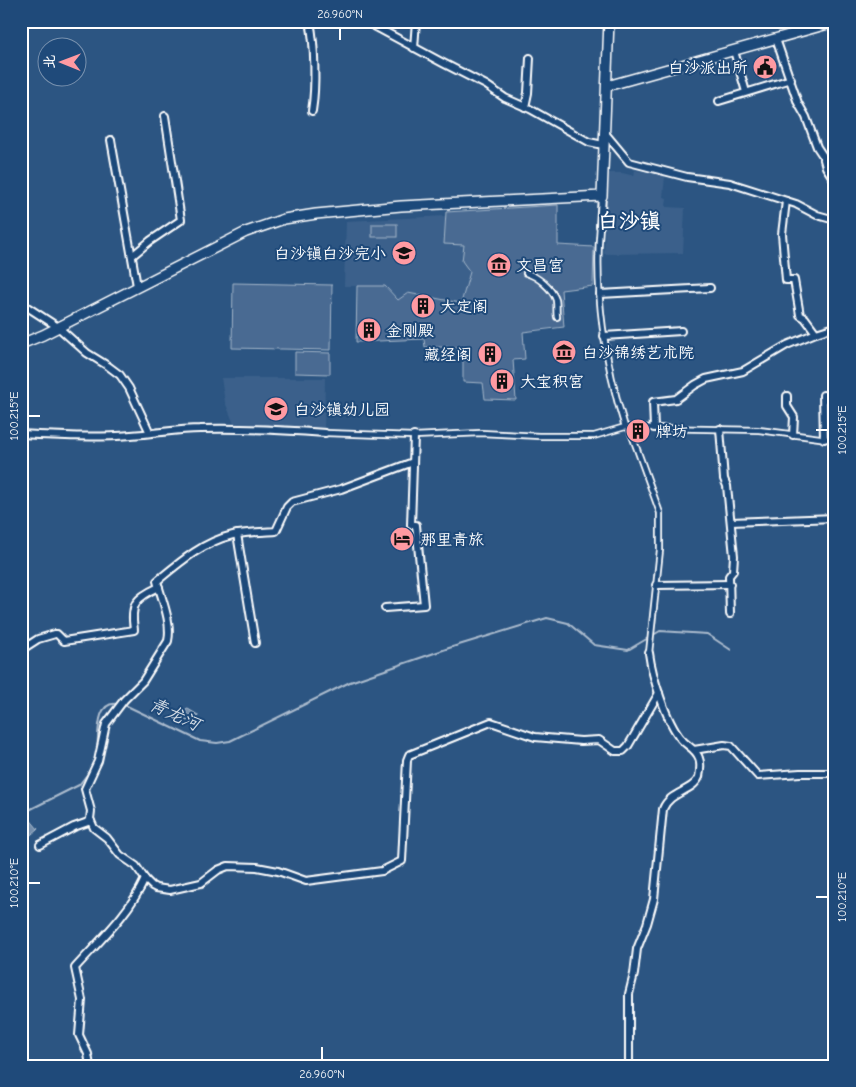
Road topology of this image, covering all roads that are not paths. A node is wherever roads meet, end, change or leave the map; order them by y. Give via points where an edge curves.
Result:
1 (310, 21) edge
2 (365, 21) edge
3 (416, 21) edge
4 (609, 21) edge
5 (835, 22) edge
6 (776, 39) junction
7 (414, 48) junction
8 (734, 51) junction
9 (530, 58) dead end
10 (791, 78) junction
11 (606, 86) junction
12 (746, 92) junction
13 (719, 101) dead end
14 (525, 107) junction
15 (312, 111) dead end
16 (165, 116) dead end
17 (604, 131) junction
18 (111, 140) dead end
19 (603, 145) junction
20 (835, 181) edge
21 (602, 196) junction
22 (786, 201) junction
23 (835, 220) edge
24 (600, 226) joint
25 (132, 256) junction
26 (526, 272) dead end
27 (137, 286) junction
28 (710, 288) dead end
29 (600, 294) junction
30 (21, 303) edge
31 (556, 317) dead end
32 (58, 327) junction
33 (835, 327) edge
34 (681, 331) dead end
35 (816, 332) junction
36 (604, 336) junction
37 (21, 344) edge
38 (823, 395) dead end
39 (787, 396) dead end
40 (627, 427) junction
41 (654, 428) junction
42 (720, 429) junction
43 (150, 433) junction
44 (325, 433) joint
45 (21, 434) edge
46 (793, 434) junction
47 (414, 436) junction
48 (824, 439) junction
49 (835, 440) edge
50 (413, 462) junction
51 (835, 518) edge
52 (731, 522) junction
53 (237, 534) junction
54 (730, 584) junction
55 (656, 585) junction
56 (158, 587) junction
57 (385, 608) dead end
58 (730, 614) dead end
59 (255, 643) dead end
60 (21, 650) edge
61 (649, 653) joint
62 (659, 692) junction
63 (694, 750) junction
64 (835, 774) edge
65 (91, 821) junction
66 (40, 845) dead end
67 (145, 879) junction
68 (90, 1066) edge
69 (629, 1066) edge

1 - 15 street
2 - 7 street
3 - 7 street
4 - 11 main road
5 - 6 main road
6 - 8 main road
6 - 10 street
7 - 14 street
8 - 11 main road
8 - 12 street
9 - 14 street
10 - 12 street
10 - 20 street via 798,103 826,168
11 - 17 main road
12 - 13 street
14 - 19 street via 590,142
16 - 25 street via 181,220
17 - 19 main road
17 - 22 street via 630,162 687,177 730,183
18 - 25 street
19 - 21 main road
21 - 24 street
21 - 27 main road via 401,206 284,219 246,232
22 - 23 street
22 - 35 street via 782,234 786,280 794,280 800,315
24 - 29 street
25 - 27 street
26 - 31 street via 546,285 553,295
27 - 32 main road
28 - 29 street
29 - 36 street
30 - 32 street
32 - 37 main road
32 - 43 street via 87,353 120,375 130,388
33 - 35 street
34 - 36 street
35 - 41 street via 743,371 706,379 676,399 653,402
36 - 40 street via 617,399
38 - 48 street
39 - 46 street via 787,406 794,416
40 - 41 street
40 - 47 street via 594,436 481,433
40 - 55 street via 660,513 661,541
41 - 42 street
42 - 46 street
42 - 52 street
43 - 44 street via 199,429
43 - 45 street via 93,436
44 - 47 street
46 - 48 street
47 - 50 street
48 - 49 street
50 - 53 street via 341,489 290,503 276,531
50 - 57 street via 411,525 416,525 424,605
51 - 52 street
52 - 54 street via 734,564
53 - 56 street via 217,540 187,556 157,581
53 - 59 street
54 - 55 street
54 - 58 street
55 - 61 street
56 - 60 street via 142,596 132,610 134,630 64,641 55,634 38,639
56 - 65 street via 168,618 168,641 143,681 124,700 104,729 98,761 85,787
61 - 62 street
62 - 63 street via 680,738
62 - 67 street via 623,751 599,740 535,737 488,722 409,755 402,861 387,870 306,881 258,867 228,866 201,883 170,890 156,888
63 - 64 street via 731,746 758,776
63 - 69 street via 700,764 697,780 671,797 663,810 654,899 637,949 628,994
65 - 66 street
65 - 67 street via 94,828 138,868
67 - 68 street via 123,914 75,968 82,1000 79,1035

